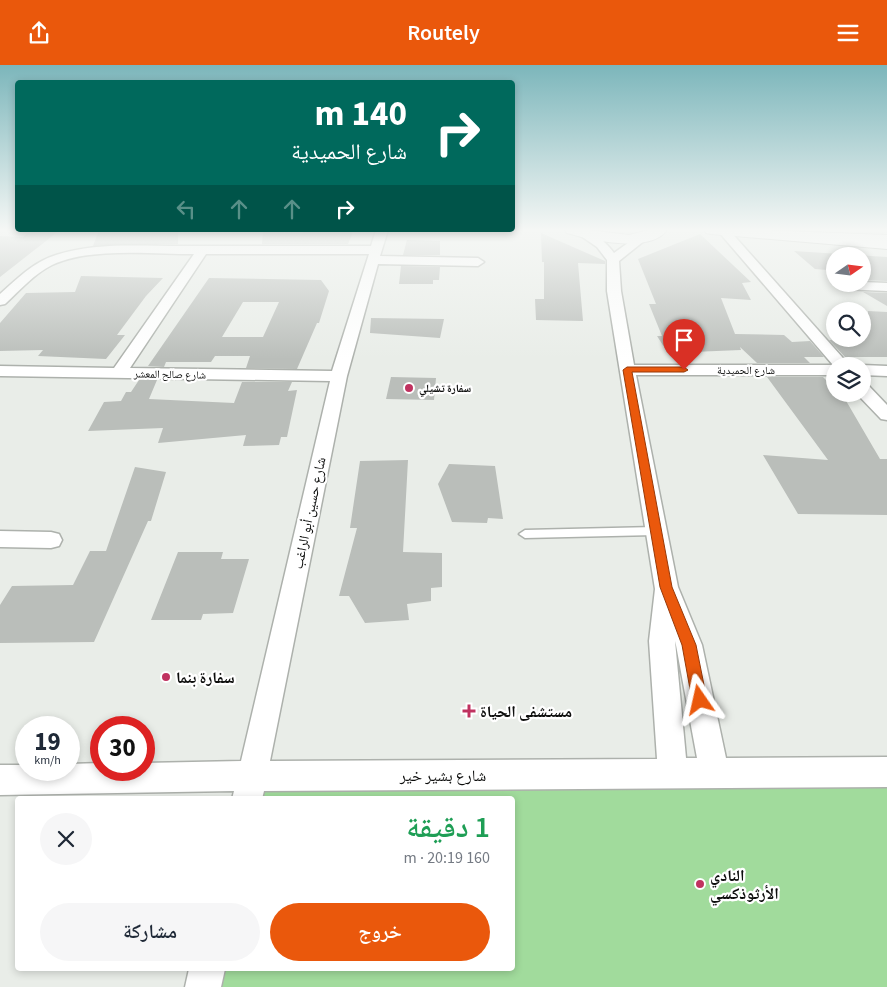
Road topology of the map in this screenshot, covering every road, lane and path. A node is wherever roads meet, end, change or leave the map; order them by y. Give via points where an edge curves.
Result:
1 (32, 273) edge
2 (186, 273) edge
3 (369, 273) edge
4 (613, 273) edge
5 (757, 273) edge
6 (871, 286) edge
7 (887, 287) edge
8 (0, 301) edge
9 (834, 357) edge
10 (627, 370) junction
11 (826, 370) edge
12 (871, 370) edge
13 (0, 371) edge
14 (887, 371) edge
15 (118, 373) junction
16 (339, 376) junction
17 (871, 398) edge
18 (887, 415) edge
19 (655, 531) junction
20 (525, 534) dead end
21 (0, 539) edge
22 (51, 541) dead end
23 (666, 587) junction
24 (887, 772) edge
25 (714, 773) junction
26 (673, 774) junction
27 (0, 780) edge
28 (249, 788) edge
29 (207, 971) edge
30 (203, 987) edge

1 - 8 street
2 - 15 street
3 - 16 street, شارع حسين أبو الراغب
4 - 10 street
5 - 9 street
6 - 7 street
10 - 11 street, شارع الحميدية
10 - 19 street
12 - 14 street
13 - 15 street, شارع صالح المعشر
15 - 16 street, شارع صالح المعشر
16 - 28 street, شارع حسين أبو الراغب
17 - 18 street
19 - 20 lane
19 - 23 street
21 - 22 street
23 - 25 street via 689,645
23 - 26 street via 662,641
24 - 25 street, شارع بشير خير
25 - 26 street, شارع بشير خير
26 - 28 street, شارع بشير خير
27 - 28 street, شارع بشير خير
29 - 30 street

